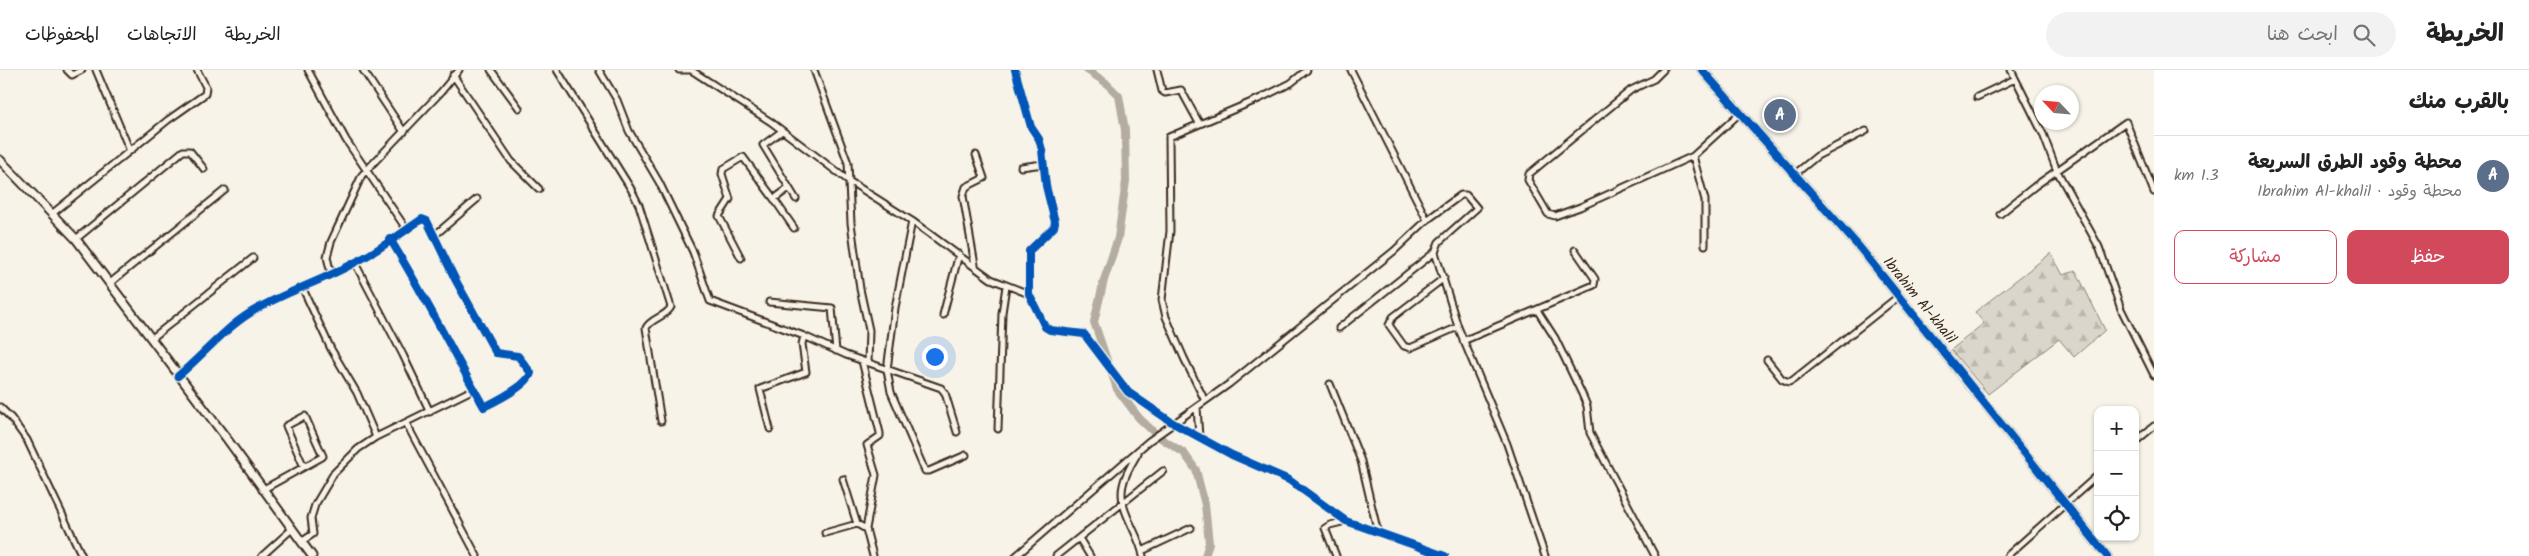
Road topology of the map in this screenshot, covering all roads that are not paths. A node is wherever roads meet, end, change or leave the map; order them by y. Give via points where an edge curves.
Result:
1 (67, 70) edge
2 (82, 70) edge
3 (96, 70) edge
4 (197, 70) edge
5 (308, 70) edge
6 (363, 70) edge
7 (458, 70) edge
8 (491, 70) edge
9 (557, 70) edge
10 (599, 70) edge
11 (679, 70) edge
12 (691, 70) edge
13 (814, 70) edge
14 (1015, 70) edge
15 (1157, 70) edge
16 (1307, 70) edge
17 (1350, 70) edge
18 (1663, 70) edge
19 (1702, 70) edge
20 (2011, 70) edge
21 (453, 76) junction
22 (2015, 79) junction
23 (1977, 97) dead end
24 (519, 108) dead end
25 (1740, 113) junction
26 (1200, 123) junction
27 (782, 130) junction
28 (1866, 131) dead end
29 (404, 132) junction
30 (130, 151) junction
31 (976, 155) dead end
32 (1693, 156) junction
33 (0, 160) edge
34 (1043, 164) junction
35 (1021, 167) dead end
36 (204, 169) dead end
37 (367, 169) junction
38 (2057, 171) junction
39 (1795, 174) junction
40 (849, 181) junction
41 (789, 188) junction
42 (539, 189) dead end
43 (225, 190) dead end
44 (2154, 192) edge
45 (477, 199) dead end
46 (774, 199) junction
47 (796, 199) dead end
48 (53, 213) junction
49 (2000, 214) dead end
50 (1427, 220) junction
51 (912, 221) junction
52 (794, 228) dead end
53 (406, 230) junction
54 (435, 235) junction
55 (76, 239) junction
56 (390, 239) junction
57 (1705, 245) dead end
58 (1575, 250) dead end
59 (1435, 252) junction
60 (959, 254) junction
61 (252, 258) dead end
62 (741, 258) dead end
63 (355, 263) junction
64 (975, 265) junction
65 (331, 274) junction
66 (1444, 278) junction
67 (110, 283) junction
68 (302, 286) junction
69 (1006, 286) junction
70 (1029, 294) junction
71 (1900, 296) junction
72 (768, 302) dead end
73 (1537, 310) junction
74 (942, 315) dead end
75 (1458, 327) junction
76 (1339, 328) dead end
77 (804, 336) junction
78 (151, 339) junction
79 (1463, 341) junction
80 (836, 351) junction
81 (1767, 360) dead end
82 (862, 361) junction
83 (868, 363) junction
84 (888, 370) junction
85 (2154, 375) edge
86 (178, 376) junction
87 (1330, 384) dead end
88 (474, 389) junction
89 (1205, 401) junction
90 (0, 407) edge
91 (1197, 407) junction
92 (430, 412) junction
93 (661, 421) dead end
94 (406, 423) junction
95 (1173, 423) junction
96 (2154, 426) edge
97 (770, 429) dead end
98 (998, 429) dead end
99 (958, 432) dead end
100 (376, 437) junction
101 (1199, 437) junction
102 (2139, 439) edge
103 (1139, 450) junction
104 (966, 455) dead end
105 (304, 467) junction
106 (1164, 471) dead end
107 (843, 479) dead end
108 (2094, 479) edge
109 (262, 490) junction
110 (1123, 504) junction
111 (2066, 504) junction
112 (1346, 521) junction
113 (857, 524) junction
114 (1192, 528) dead end
115 (292, 529) junction
116 (866, 529) junction
117 (825, 532) dead end
118 (1378, 533) junction
119 (1079, 538) junction
120 (301, 542) junction
121 (1142, 554) edge
122 (82, 556) edge
123 (262, 556) edge
124 (312, 556) edge
125 (477, 556) edge
126 (873, 556) edge
127 (1016, 556) edge
128 (1056, 556) edge
129 (1090, 556) edge
130 (1336, 556) edge
131 (1445, 556) edge
132 (1544, 556) edge
133 (1655, 556) edge
134 (2007, 556) edge
135 (2107, 556) edge

1 - 2 street via 72,75
3 - 30 street
4 - 30 street via 206,87 205,94
5 - 37 street via 346,140
6 - 29 street
7 - 21 street
8 - 24 street
9 - 93 street via 639,205 671,307 646,328
10 - 77 street via 694,252 710,301
11 - 12 street
12 - 27 street
13 - 40 street via 848,163
14 - 34 street
15 - 26 street via 1162,91 1181,90
16 - 26 street via 1291,83 1261,98
17 - 50 street
18 - 32 street via 1654,79 1631,90 1570,138 1529,174 1528,180 1548,214 1555,216
19 - 25 street, Ibrahim Al-khalil
20 - 22 street
21 - 29 street
21 - 42 street via 511,161
22 - 23 street
22 - 38 street
25 - 32 street
25 - 39 street, Ibrahim Al-khalil
26 - 89 street via 1170,137 1170,231 1162,300 1166,317
27 - 40 street
27 - 41 street via 762,144
28 - 39 street via 1817,156
29 - 37 street
30 - 48 street
31 - 64 street via 984,178 966,187 963,196
32 - 57 street via 1705,200
33 - 48 street
34 - 35 street
34 - 70 street via 1055,222 1054,227 1029,252
36 - 55 street via 190,151 183,151
37 - 53 street
37 - 65 street via 331,242 327,263
38 - 44 street via 2126,122
38 - 49 street
38 - 85 street via 2099,247 2121,309
39 - 71 street, Ibrahim Al-khalil
40 - 51 street
40 - 83 street via 851,223 869,330
41 - 46 street
41 - 47 street
43 - 67 street
45 - 54 street
46 - 52 street
46 - 62 street via 743,157 723,169 730,199 719,216
48 - 55 street
50 - 59 street via 1460,195 1466,194 1477,208 1439,242
50 - 89 street via 1394,251
51 - 60 street
51 - 84 street via 895,308
53 - 54 street via 424,219
53 - 56 street
54 - 88 street via 496,353 518,356 531,373 529,379 507,395 484,407
55 - 67 street
56 - 63 street
56 - 88 street
58 - 73 street via 1596,282
59 - 66 street
59 - 76 street
60 - 64 street
60 - 74 street
61 - 78 street
63 - 65 street
63 - 92 street
64 - 69 street via 991,279
65 - 68 street
66 - 75 street
66 - 75 street via 1393,318 1389,325 1404,346 1410,348
67 - 78 street
68 - 86 street via 271,300 236,322
68 - 100 street
69 - 70 street
69 - 98 street
70 - 95 street via 1046,327 1084,334 1128,392
71 - 81 street via 1794,380 1782,379
71 - 111 street, Ibrahim Al-khalil
72 - 80 street via 832,308
73 - 79 street
73 - 133 street via 1555,338 1582,394 1590,433
75 - 79 street
77 - 80 street
77 - 97 street via 806,372 760,389
78 - 86 street
79 - 132 street via 1507,444
80 - 82 street
82 - 83 street
82 - 116 street via 880,434 867,446 876,475
83 - 84 street
84 - 99 street via 943,390
84 - 104 street via 891,392 926,471
86 - 109 street
87 - 118 street via 1360,461
88 - 92 street
89 - 91 street
90 - 122 street via 27,440
91 - 95 street
91 - 101 street
92 - 94 street
94 - 100 street
94 - 125 street
95 - 101 street
95 - 103 street
96 - 102 street
100 - 120 street via 358,449 334,473 313,509 313,534
101 - 112 street via 1290,480
103 - 110 street via 1123,483
103 - 127 street
105 - 105 street via 324,454 305,416 286,426
105 - 109 street
106 - 110 street
107 - 113 street
108 - 111 street
109 - 115 street
110 - 119 street
110 - 121 street
111 - 134 street
111 - 135 street, Ibrahim Al-khalil
112 - 118 street
112 - 130 street via 1325,528
113 - 116 street
113 - 117 street
114 - 121 street
115 - 120 street
115 - 123 street
116 - 126 street
118 - 131 street
119 - 128 street
119 - 129 street
120 - 124 street

